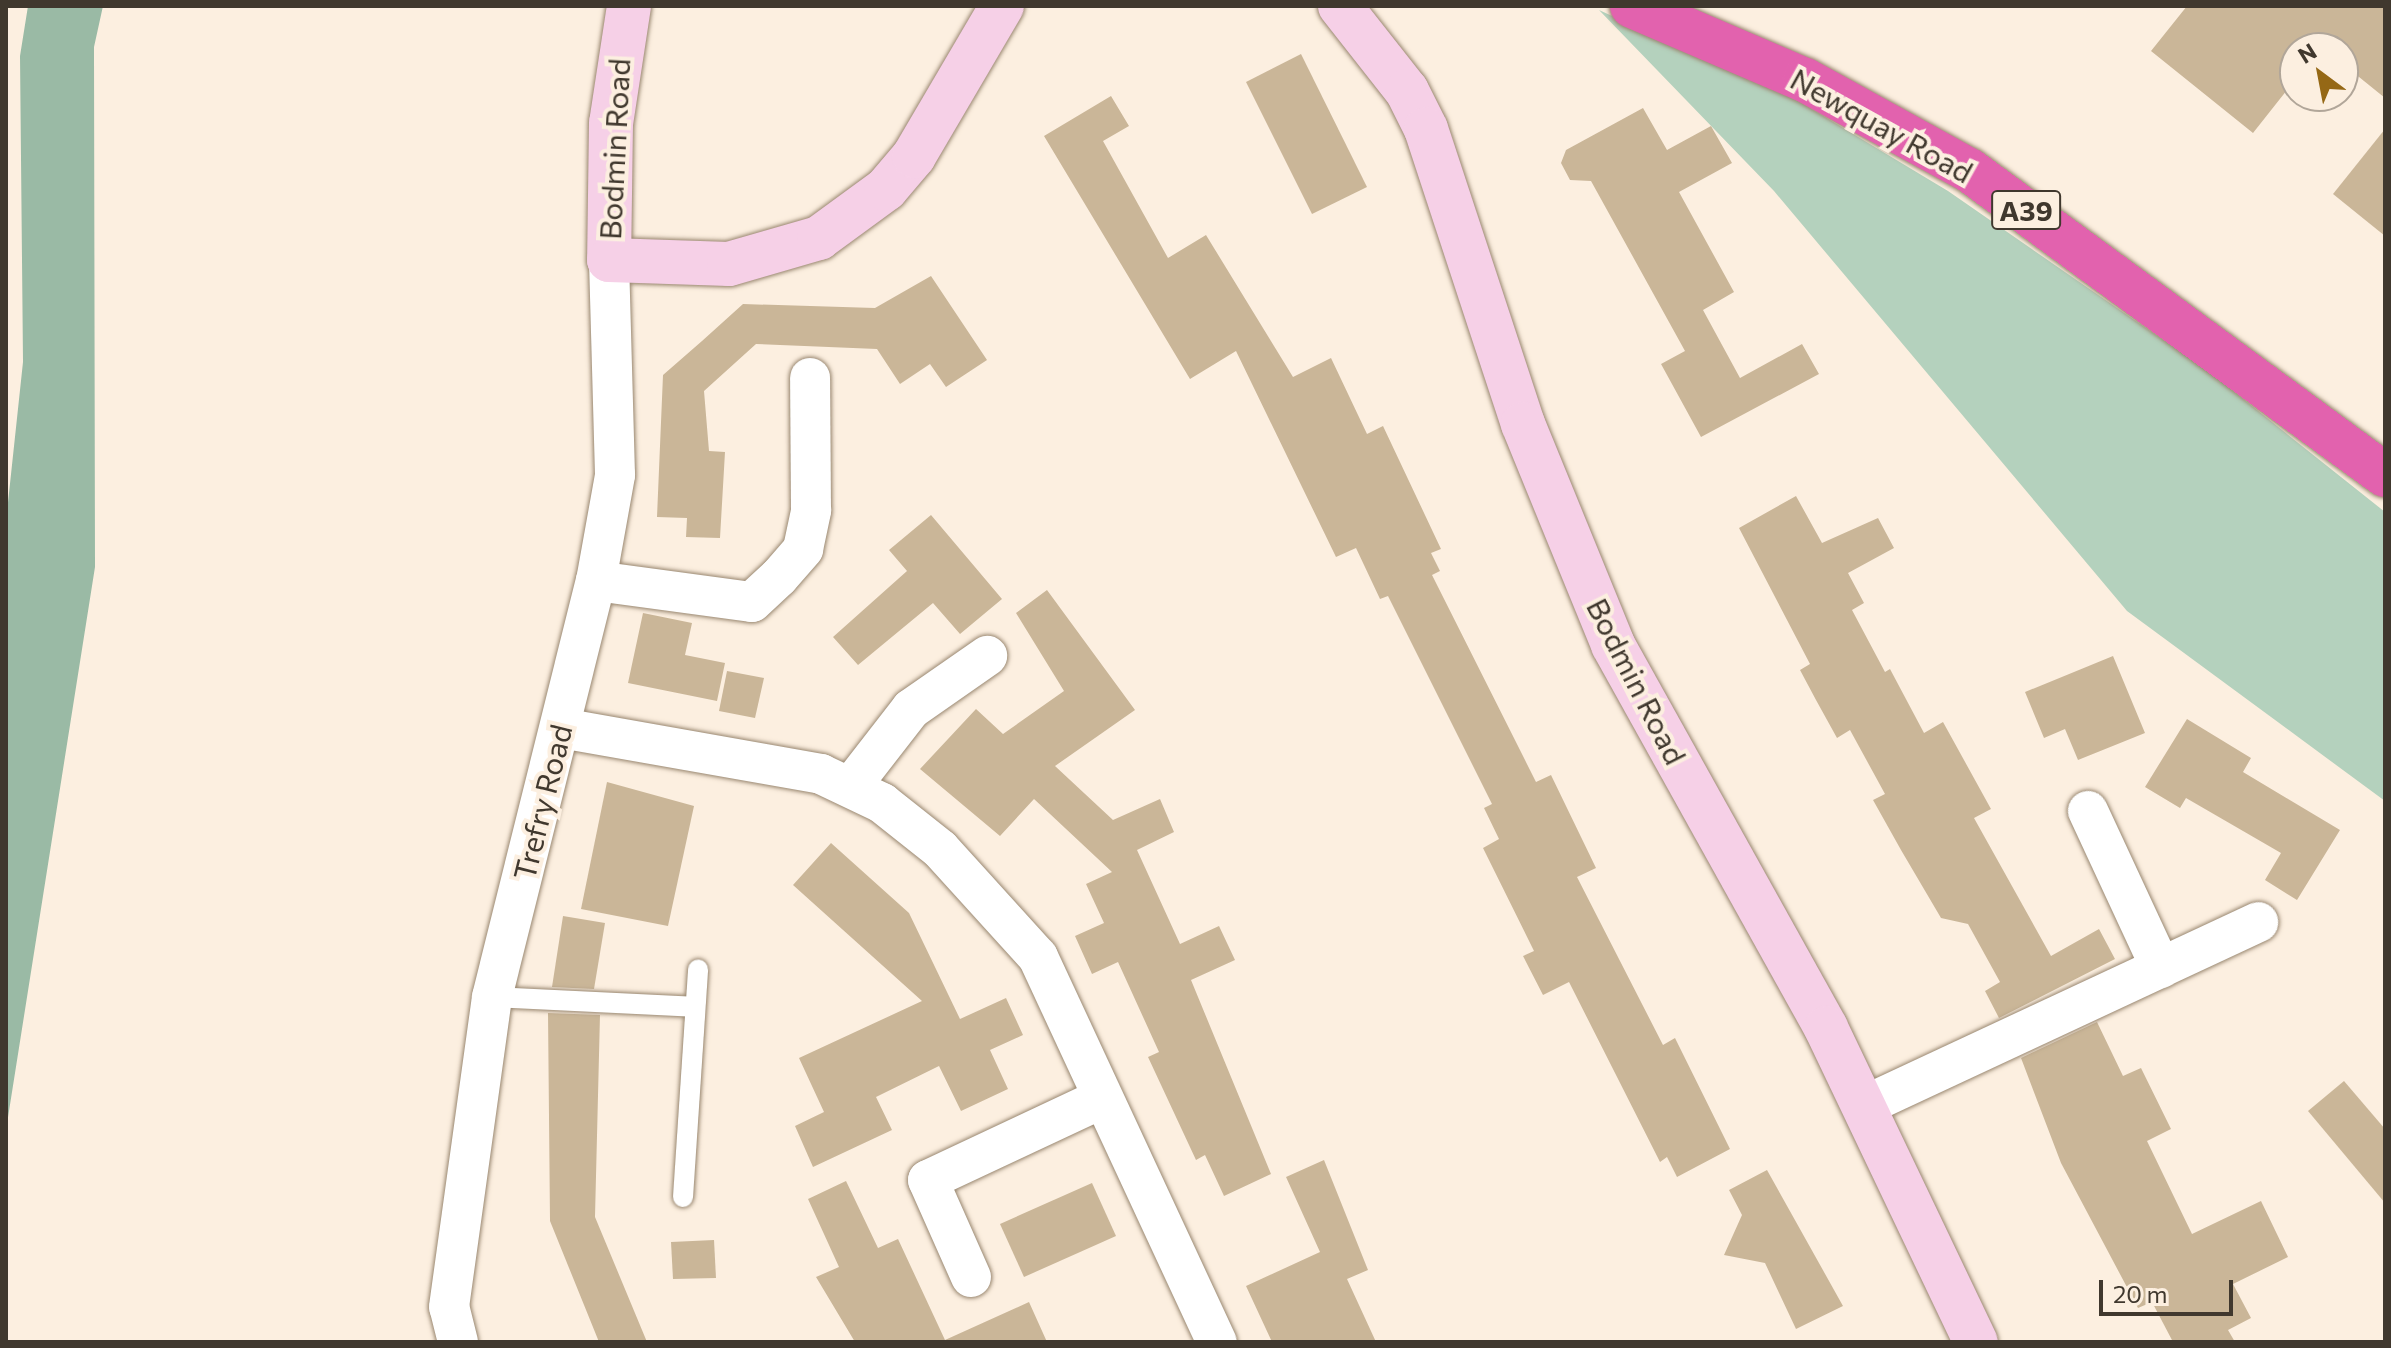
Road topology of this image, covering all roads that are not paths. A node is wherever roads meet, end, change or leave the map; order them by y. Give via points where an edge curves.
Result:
1 (629, 6) edge
2 (1002, 6) edge
3 (1340, 6) edge
4 (1632, 6) edge
5 (609, 260) junction
6 (810, 378) dead end
7 (2385, 475) edge
8 (596, 581) junction
9 (987, 656) dead end
10 (561, 728) junction
11 (852, 785) junction
12 (2088, 811) dead end
13 (2258, 922) dead end
14 (2161, 968) junction
15 (698, 969) dead end
16 (492, 997) junction
17 (694, 1007) junction
18 (1101, 1099) junction
19 (1864, 1106) junction
20 (683, 1197) dead end
21 (971, 1277) dead end
22 (458, 1342) edge
23 (1217, 1342) edge
24 (1976, 1342) edge

1 - 5 street, Bodmin Road via 611,123
2 - 5 street, Bodmin Road via 914,156 851,219 819,238 729,264
3 - 19 street, Bodmin Road via 1407,91 1426,129 1523,424 1613,645
4 - 7 highway, Newquay Road / A39 via 1805,80 1969,170
5 - 8 street, Trefry Road via 615,475
6 - 8 street via 811,510 803,549 779,577 752,602
8 - 10 street, Trefry Road
9 - 11 street via 911,709
10 - 11 street via 788,766
10 - 16 street, Trefry Road
11 - 18 street via 910,822 1038,957
12 - 14 street
13 - 14 street
14 - 19 street
15 - 17 lane
16 - 17 lane
16 - 22 street, Trefry Road via 449,1307
17 - 20 lane
18 - 21 street via 928,1180
18 - 23 street
19 - 24 street, Bodmin Road

